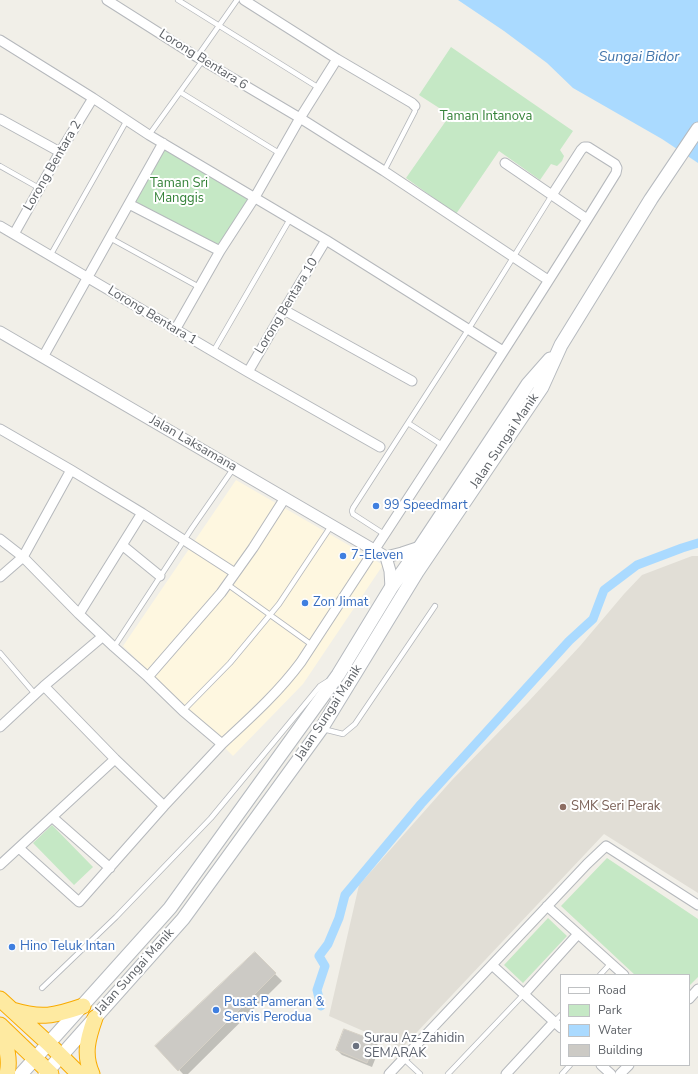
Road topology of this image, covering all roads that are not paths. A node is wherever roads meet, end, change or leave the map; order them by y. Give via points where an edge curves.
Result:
1 (107, 0) edge
2 (178, 0) edge
3 (237, 0) edge
4 (244, 0) edge
5 (219, 26) junction
6 (0, 40) edge
7 (200, 58) junction
8 (337, 59) junction
9 (319, 88) junction
10 (180, 92) junction
11 (93, 98) junction
12 (415, 106) joint
13 (300, 118) junction
14 (0, 120) edge
15 (127, 120) junction
16 (698, 129) edge
17 (149, 135) junction
18 (163, 143) junction
19 (60, 152) junction
20 (280, 153) junction
21 (505, 163) dead end
22 (0, 166) edge
23 (384, 171) junction
24 (40, 188) junction
25 (552, 195) junction
26 (255, 197) junction
27 (129, 204) junction
28 (290, 219) junction
29 (587, 219) junction
30 (0, 226) edge
31 (14, 234) junction
32 (110, 238) junction
33 (326, 240) junction
34 (220, 251) junction
35 (50, 256) junction
36 (514, 257) junction
37 (88, 278) junction
38 (548, 280) junction
39 (200, 287) junction
40 (284, 310) junction
41 (175, 330) junction
42 (468, 330) junction
43 (0, 332) edge
44 (561, 345) junction
45 (503, 351) junction
46 (213, 352) junction
47 (43, 357) junction
48 (248, 372) junction
49 (412, 381) dead end
50 (408, 423) junction
51 (0, 429) edge
52 (442, 445) junction
53 (380, 446) dead end
54 (233, 468) junction
55 (72, 470) junction
56 (285, 498) junction
57 (142, 513) junction
58 (331, 525) junction
59 (384, 534) junction
60 (0, 539) edge
61 (184, 540) junction
62 (122, 545) junction
63 (420, 547) junction
64 (374, 550) junction
65 (22, 557) junction
66 (386, 557) junction
67 (235, 573) junction
68 (160, 576) junction
69 (0, 577) edge
70 (227, 584) junction
71 (391, 588) junction
72 (436, 606) dead end
73 (79, 614) junction
74 (270, 615) junction
75 (102, 636) junction
76 (312, 645) junction
77 (114, 647) junction
78 (0, 653) edge
79 (338, 675) junction
80 (148, 677) junction
81 (44, 686) junction
82 (35, 694) junction
83 (183, 711) junction
84 (0, 727) edge
85 (321, 729) junction
86 (222, 744) junction
87 (115, 759) junction
88 (164, 806) junction
89 (52, 817) junction
90 (19, 848) junction
91 (0, 865) edge
92 (110, 868) junction
93 (698, 905) edge
94 (548, 906) junction
95 (578, 934) junction
96 (611, 964) junction
97 (492, 965) junction
98 (601, 974) edge
99 (623, 974) edge
100 (42, 988) dead end
101 (698, 989) edge
102 (524, 994) junction
103 (690, 998) edge
104 (5, 1004) edge
105 (83, 1006) junction
106 (95, 1018) junction
107 (558, 1025) edge
108 (0, 1026) edge
109 (49, 1044) junction
110 (61, 1056) junction
111 (35, 1058) junction
112 (404, 1058) junction
113 (569, 1066) edge
114 (602, 1066) edge
115 (628, 1066) edge
116 (48, 1073) edge
117 (7, 1074) edge
118 (21, 1074) edge
119 (78, 1074) edge
120 (92, 1074) edge
121 (389, 1074) edge
122 (420, 1074) edge
123 (448, 1074) edge
124 (506, 1074) edge
125 (562, 1074) edge
126 (611, 1074) edge
127 (620, 1074) edge

1 - 7 street, Lorong Bentara 6
2 - 5 lane
3 - 5 lane
4 - 8 street
5 - 7 lane
5 - 9 lane
6 - 11 street
7 - 10 lane
7 - 13 street, Lorong Bentara 6
8 - 9 street
8 - 12 street
9 - 13 street
10 - 17 lane
10 - 20 lane
11 - 15 street
11 - 19 street, Lorong Bentara 2
12 - 23 lane via 415,111
13 - 20 street
13 - 23 street, Lorong Bentara 6
14 - 19 street
15 - 17 street
15 - 35 lane
16 - 44 main road, Jalan Sungai Manik via 651,199
17 - 18 street
18 - 26 street
18 - 27 street
19 - 24 street, Lorong Bentara 2
20 - 26 street
21 - 25 street
22 - 24 lane
23 - 36 street, Lorong Bentara 6
24 - 31 street, Lorong Bentara 2
25 - 29 street
25 - 29 street via 584,147 615,164 616,173
25 - 36 lane
26 - 28 street
26 - 34 street
27 - 32 street
27 - 34 street
28 - 33 street
28 - 46 lane
29 - 38 street
30 - 31 street, Lorong Bentara 1
31 - 35 street, Lorong Bentara 1
32 - 37 street
32 - 39 lane
33 - 40 street, Lorong Bentara 10
33 - 42 street
34 - 39 street
35 - 37 street, Lorong Bentara 1
36 - 38 street, Lorong Bentara 6
36 - 42 lane
37 - 41 street, Lorong Bentara 1
37 - 47 street
38 - 45 street
39 - 41 street
40 - 48 street, Lorong Bentara 10
40 - 49 street
41 - 46 street, Lorong Bentara 1
42 - 45 street
42 - 50 lane
43 - 47 street, Jalan Laksamana
44 - 63 main road, Jalan Sungai Manik via 528,384
44 - 85 main road, Jalan Sungai Manik via 542,387 417,572
45 - 52 street
46 - 48 street, Lorong Bentara 1
47 - 54 street, Jalan Laksamana
48 - 53 street, Lorong Bentara 1
50 - 52 lane
50 - 59 lane via 352,511
51 - 55 street
52 - 59 street
54 - 56 street, Jalan Laksamana
54 - 61 lane
55 - 57 street
55 - 65 street
56 - 58 street, Jalan Laksamana
56 - 67 street
57 - 61 street
57 - 62 street
58 - 64 street, Jalan Laksamana
58 - 74 lane
59 - 64 street
60 - 65 street
61 - 67 street
61 - 68 lane
62 - 68 street
62 - 73 street
63 - 66 street
63 - 71 main road, Jalan Sungai Manik
64 - 66 street, Jalan Laksamana
64 - 76 street
65 - 69 street
65 - 73 street
66 - 71 street
67 - 70 street
68 - 77 lane
70 - 74 lane
70 - 80 street
71 - 79 main road, Jalan Sungai Manik
72 - 85 lane via 355,724 343,734
73 - 75 street
74 - 76 lane
74 - 83 lane via 230,663
75 - 77 street
75 - 81 street
76 - 86 street via 290,677
77 - 80 street
78 - 82 lane
79 - 100 lane via 320,686 189,842
79 - 105 main road, Jalan Sungai Manik via 170,908
80 - 83 street
81 - 82 street
81 - 87 street
82 - 84 street
83 - 86 street
85 - 106 main road, Jalan Sungai Manik via 183,919
86 - 88 street
87 - 88 street
87 - 89 street
88 - 92 street
89 - 90 street
89 - 92 street
90 - 91 street
90 - 92 street via 79,902
93 - 94 street via 606,846
94 - 95 street
94 - 97 street
95 - 96 street
95 - 102 street
96 - 98 lane
96 - 99 street
97 - 102 street
97 - 112 street
101 - 103 street
102 - 107 street
102 - 123 lane
104 - 105 highway via 35,1015 62,1013
104 - 109 highway
105 - 109 main road, Jalan Sungai Manik
106 - 110 main road, Jalan Sungai Manik
106 - 120 highway via 87,1048
107 - 124 street
108 - 111 highway
108 - 117 highway via 6,1042
109 - 110 highway
109 - 111 main road, Jalan Sungai Manik
110 - 116 main road, Jalan Sungai Manik
110 - 119 highway
111 - 116 highway
111 - 118 main road, Jalan Sungai Manik
112 - 121 street
112 - 122 lane
113 - 125 lane
114 - 126 street
115 - 127 street

